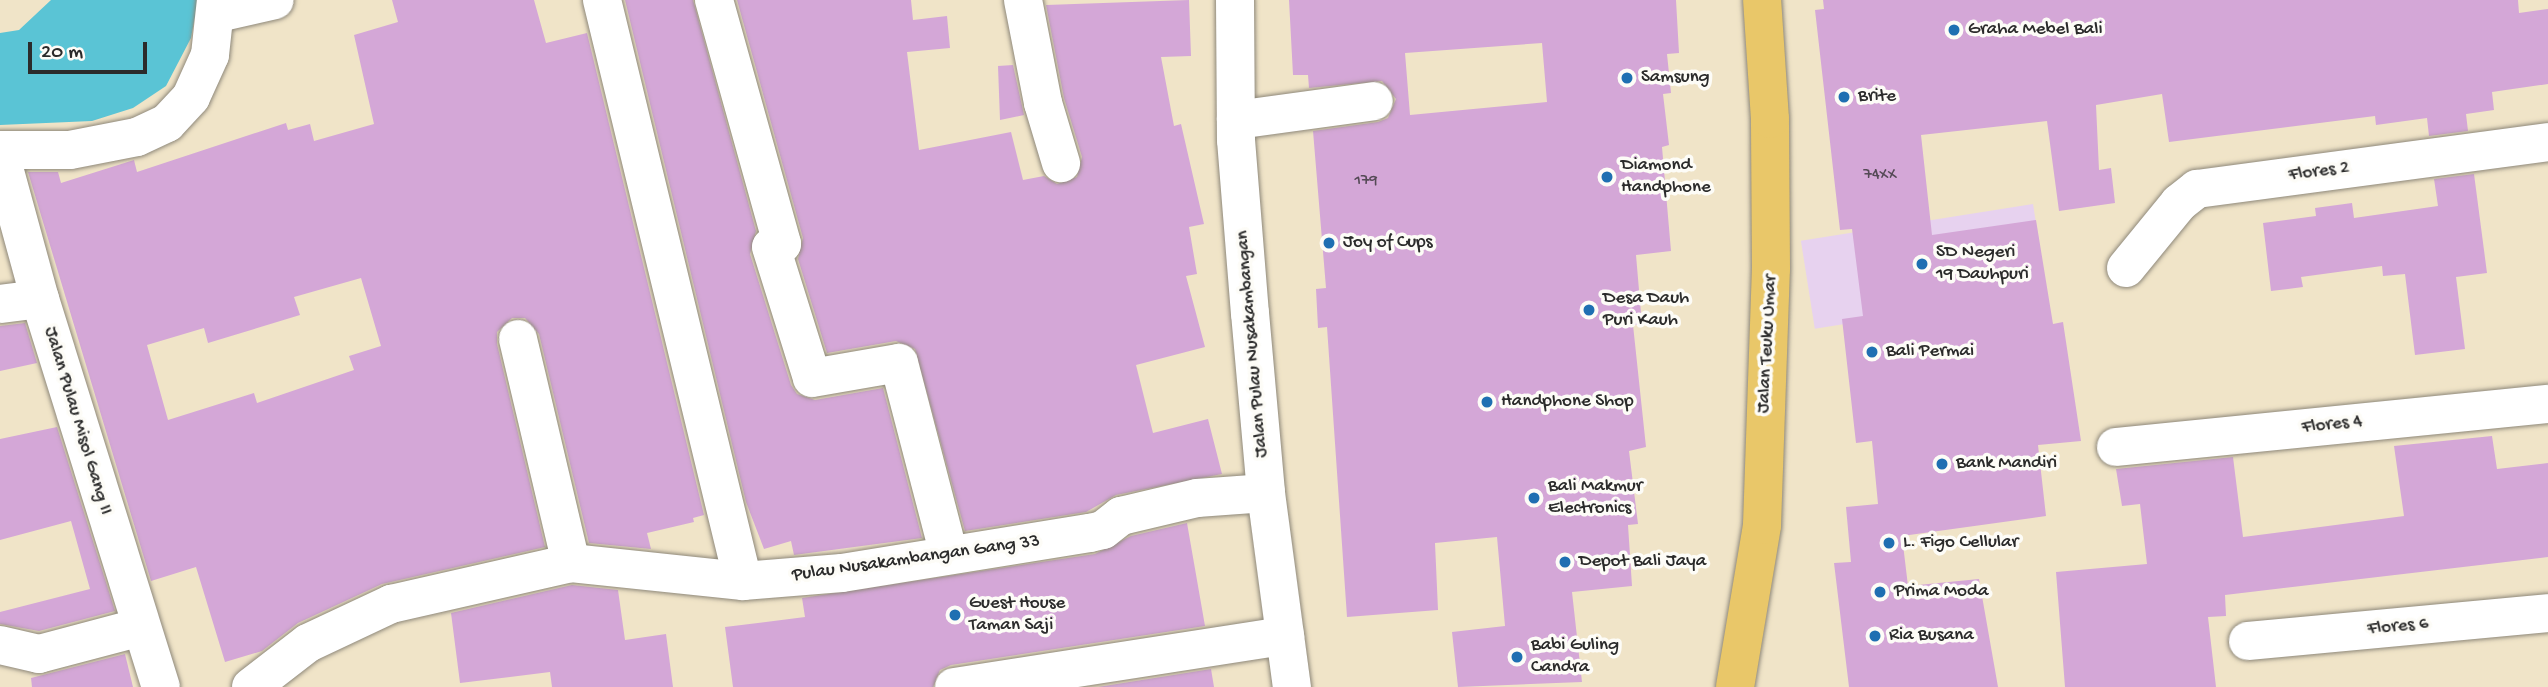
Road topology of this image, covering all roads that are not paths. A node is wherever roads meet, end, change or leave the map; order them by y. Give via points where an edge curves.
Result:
1 (275, 0) edge
2 (601, 0) edge
3 (714, 0) edge
4 (1023, 0) edge
5 (1235, 0) edge
6 (1762, 0) edge
7 (217, 6) edge
8 (1374, 101) dead end
9 (1236, 120) junction
10 (2548, 142) edge
11 (0, 151) edge
12 (1061, 163) dead end
13 (2126, 268) dead end
14 (40, 299) junction
15 (0, 304) edge
16 (518, 339) dead end
17 (2548, 404) edge
18 (2116, 447) dead end
19 (1266, 493) junction
20 (949, 555) junction
21 (571, 563) junction
22 (743, 581) junction
23 (2548, 613) edge
24 (141, 627) junction
25 (1285, 636) junction
26 (2248, 641) dead end
27 (0, 645) edge
28 (161, 687) edge
29 (250, 687) edge
30 (954, 687) edge
31 (1292, 687) edge
32 (1735, 687) edge

1 - 7 street
2 - 22 street
3 - 20 street via 782,244 771,247 812,378 899,363
4 - 12 street via 1043,103
5 - 9 street, Jalan Pulau Nusakambangan
6 - 32 main road, Jalan Teuku Umar via 1770,119 1771,256 1762,525
7 - 11 street via 210,55 191,97 167,123 137,137 70,150
8 - 9 street
9 - 19 street, Jalan Pulau Nusakambangan
10 - 13 street, Flores 2 via 2197,189 2179,203
11 - 14 street, Jalan Pulau Misol Gang II
14 - 15 street
14 - 24 street, Jalan Pulau Misol Gang II
16 - 21 street
17 - 18 street, Flores 4
19 - 20 street, Pulau Nusakambangan Gang 33 via 1197,498 1121,516 1103,530
19 - 25 street, Jalan Pulau Nusakambangan
20 - 22 street, Pulau Nusakambangan Gang 33 via 842,573
21 - 22 street, Pulau Nusakambangan Gang 33
21 - 29 street, Pulau Nusakambangan Gang 33 via 391,604 309,643
23 - 26 street, Flores 6
24 - 27 street via 39,654
24 - 28 street, Jalan Pulau Misol Gang II
25 - 30 street
25 - 31 street, Jalan Pulau Nusakambangan

